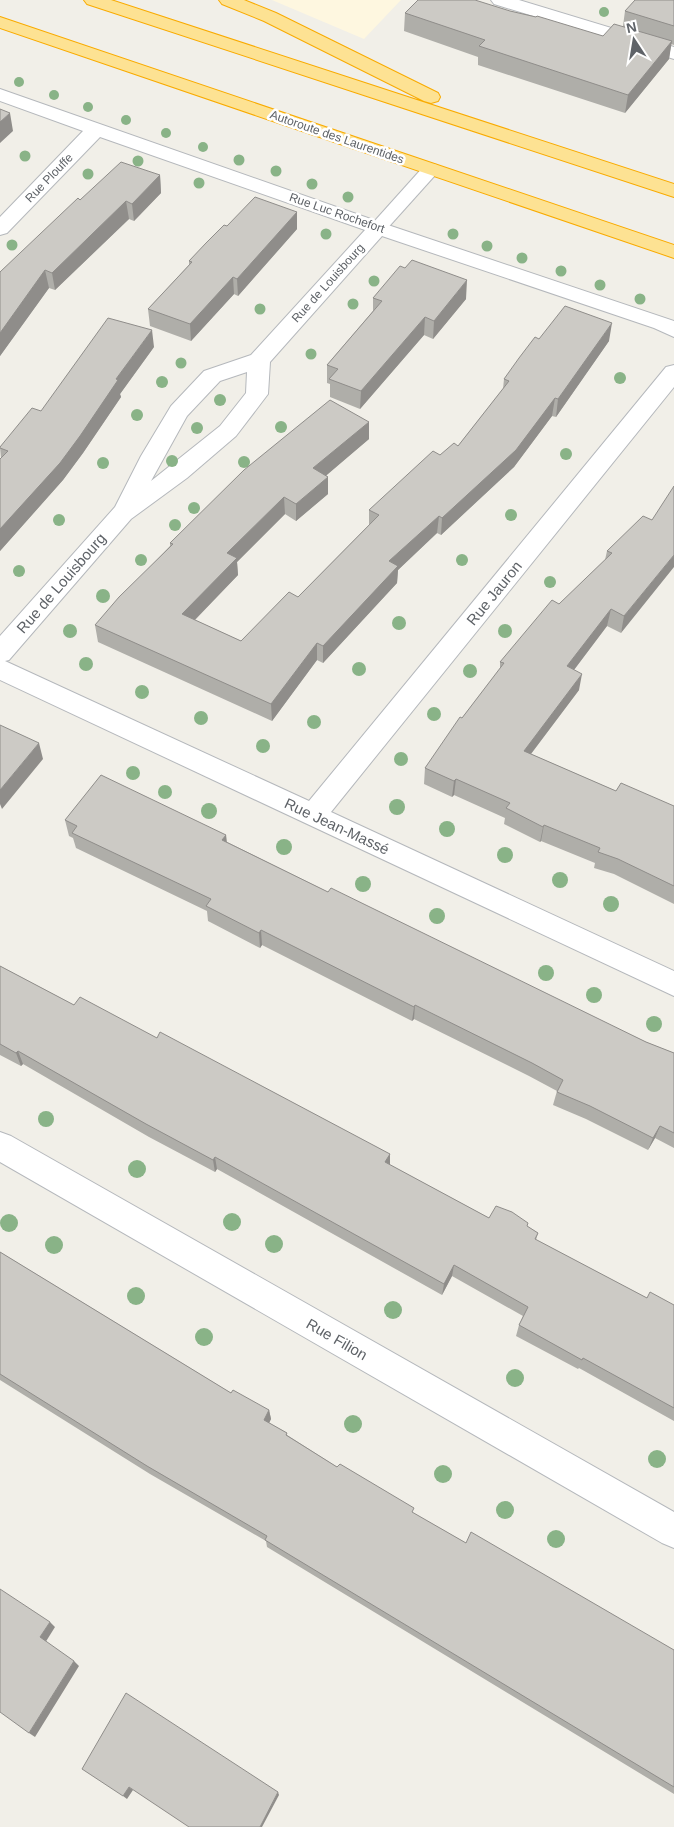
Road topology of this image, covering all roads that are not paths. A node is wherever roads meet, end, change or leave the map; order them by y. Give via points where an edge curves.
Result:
1 (93, 0) edge
2 (228, 0) edge
3 (500, 0) edge
4 (0, 22) edge
5 (674, 53) edge
6 (0, 95) edge
7 (97, 128) junction
8 (522, 141) junction
9 (431, 169) junction
10 (674, 191) edge
11 (378, 228) junction
12 (0, 229) edge
13 (674, 252) edge
14 (674, 330) edge
15 (259, 360) junction
16 (674, 372) edge
17 (123, 513) junction
18 (0, 653) edge
19 (0, 669) edge
20 (314, 814) junction
21 (674, 984) edge
22 (0, 1146) edge
23 (674, 1531) edge

1 - 8 highway
2 - 8 highway via 270,17
3 - 5 street
4 - 9 highway, Autoroute des Laurentides
6 - 7 street, Rue Luc Rochefort
7 - 11 street, Rue Luc Rochefort
7 - 12 street, Rue Plouffe
8 - 10 highway
9 - 11 lane
9 - 13 highway, Autoroute des Laurentides
11 - 14 street, Rue Luc Rochefort via 662,323
11 - 15 street, Rue de Louisbourg
15 - 17 street, Rue de Louisbourg via 212,376 179,411
15 - 17 street, Rue de Louisbourg via 257,394 228,431
16 - 20 street, Rue Jauron
17 - 18 street, Rue de Louisbourg
19 - 20 street, Rue Jean-Massé
20 - 21 street, Rue Jean-Massé
22 - 23 street, Rue Filion

